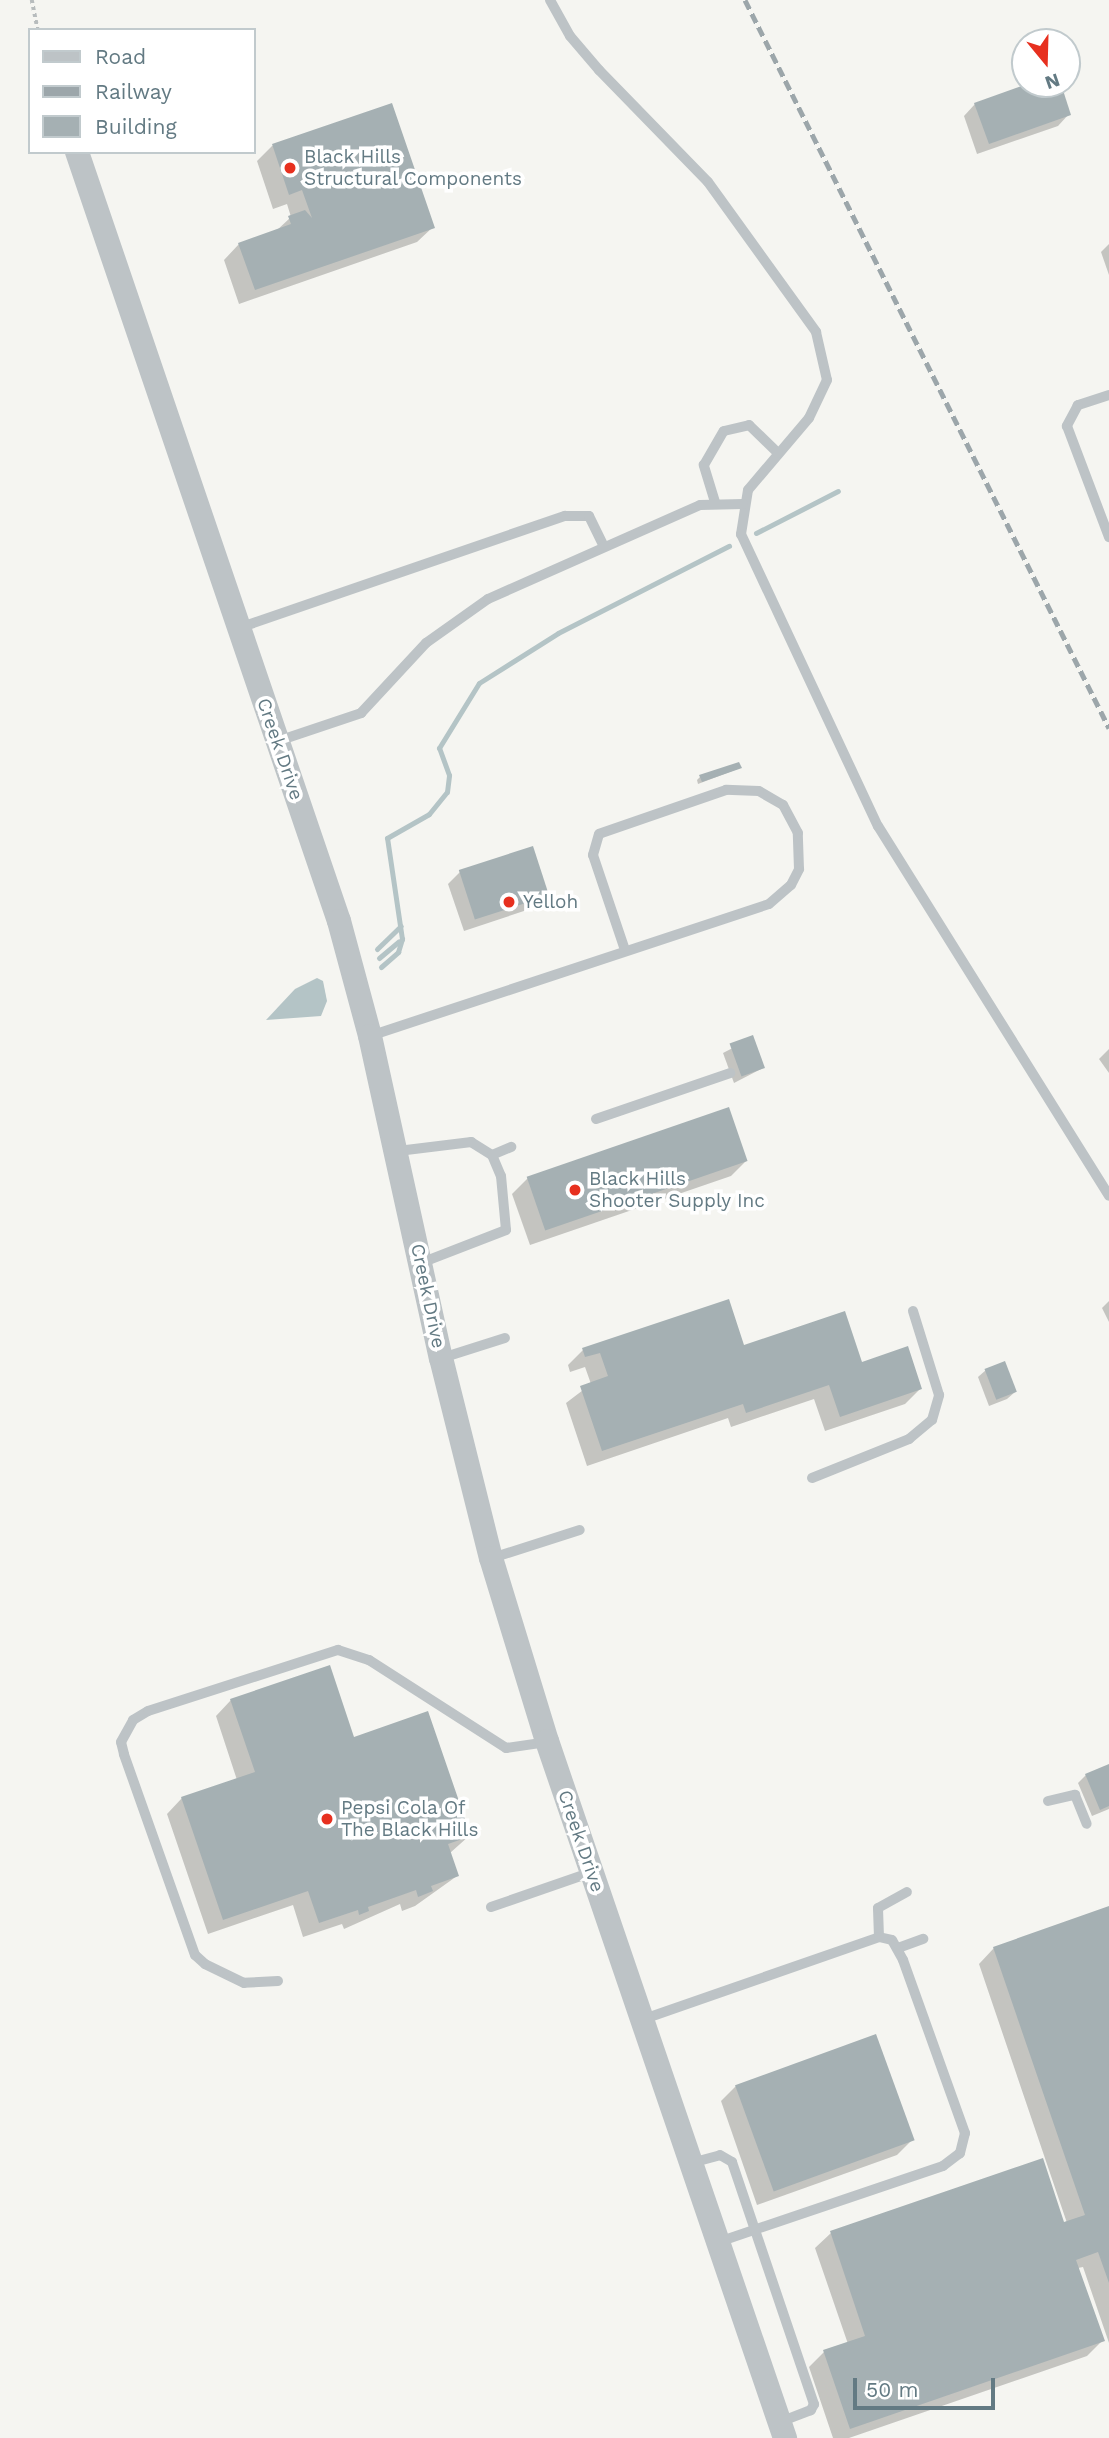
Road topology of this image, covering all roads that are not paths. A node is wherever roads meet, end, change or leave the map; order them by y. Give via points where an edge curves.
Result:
1 (550, 0) edge
2 (78, 154) edge
3 (1109, 394) edge
4 (778, 453) junction
5 (715, 502) junction
6 (743, 504) junction
7 (1109, 537) edge
8 (604, 547) junction
9 (239, 628) junction
10 (277, 741) junction
11 (625, 950) junction
12 (370, 1036) junction
13 (730, 1073) dead end
14 (596, 1119) dead end
15 (511, 1147) dead end
16 (398, 1152) junction
17 (492, 1155) junction
18 (1109, 1196) edge
19 (421, 1263) junction
20 (913, 1311) dead end
21 (505, 1338) dead end
22 (441, 1358) junction
23 (812, 1478) dead end
24 (580, 1530) dead end
25 (491, 1558) junction
26 (547, 1741) junction
27 (1048, 1801) dead end
28 (1087, 1825) dead end
29 (592, 1872) junction
30 (907, 1892) dead end
31 (491, 1907) dead end
32 (879, 1937) junction
33 (923, 1939) dead end
34 (898, 1948) junction
35 (278, 1981) dead end
36 (643, 2020) junction
37 (691, 2163) junction
38 (754, 2230) junction
39 (719, 2242) junction
40 (782, 2430) edge

1 - 4 lane via 570,36 708,182 816,332 827,380 809,418
2 - 9 street, Creek Drive
3 - 7 lane via 1078,405 1067,426
4 - 5 lane via 749,425 723,431 704,465
4 - 6 lane via 748,490
5 - 6 lane
5 - 8 lane
6 - 18 lane via 741,534 878,826
8 - 9 lane via 589,516 565,516
8 - 10 lane via 488,599 446,625 361,713
9 - 10 street, Creek Drive
10 - 12 street, Creek Drive via 339,921
11 - 11 lane via 780,897 799,869 801,852 793,819 783,806 759,791 726,790 599,834 593,855
11 - 12 lane
12 - 16 street, Creek Drive
13 - 14 lane
15 - 17 lane
16 - 17 lane via 471,1142
16 - 19 street, Creek Drive
17 - 19 lane via 501,1176 506,1230
19 - 22 street, Creek Drive
20 - 23 lane via 939,1395 932,1420 909,1439
21 - 22 lane
22 - 25 street, Creek Drive
24 - 25 lane
25 - 26 street, Creek Drive
26 - 29 street, Creek Drive
26 - 35 lane via 506,1748 369,1660 338,1650 148,1711 133,1720 121,1742 124,1754 195,1955 244,1983
27 - 28 lane via 1075,1796
29 - 31 lane
29 - 36 street, Creek Drive
30 - 32 lane via 878,1908
32 - 34 lane via 892,1940
32 - 36 lane
33 - 34 lane
34 - 38 lane via 965,2133 960,2153 943,2166
36 - 37 street, Creek Drive
37 - 38 lane via 727,2156
37 - 39 street, Creek Drive
38 - 39 lane
38 - 40 lane via 814,2404
39 - 40 street, Creek Drive

